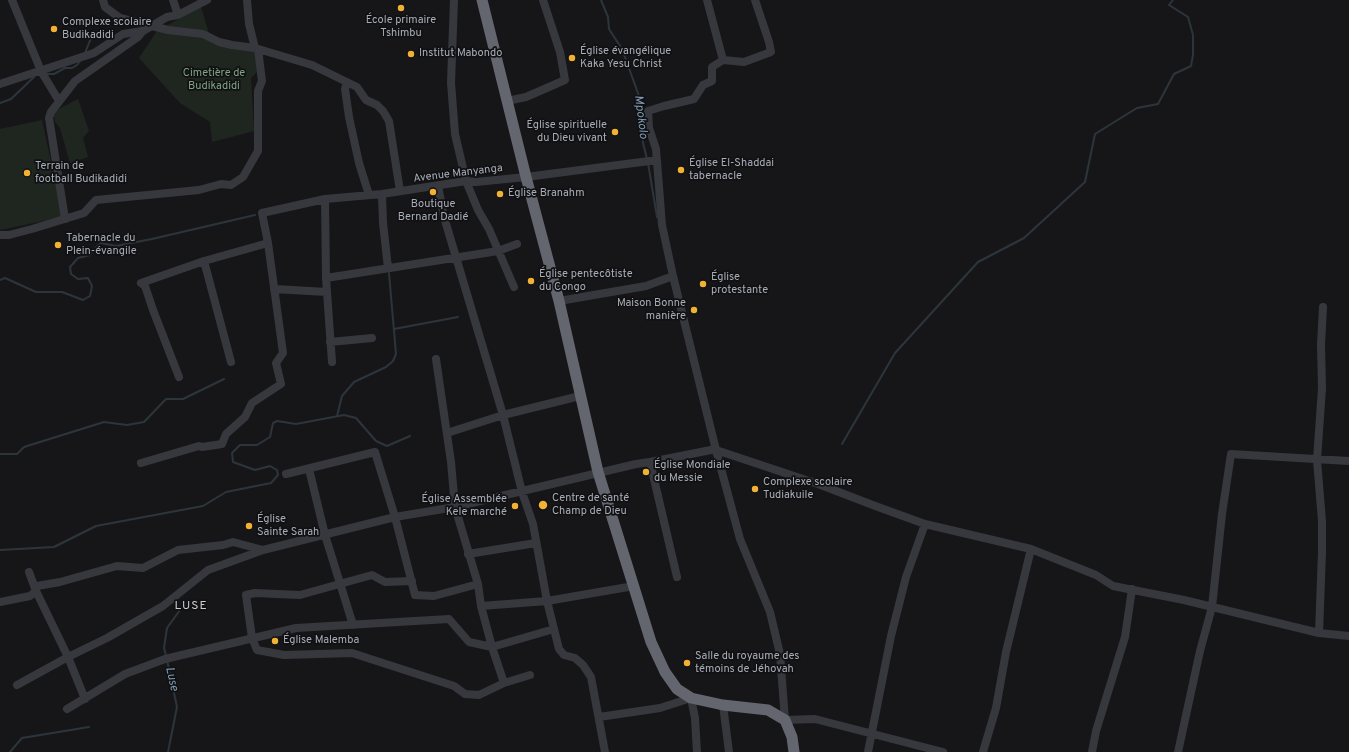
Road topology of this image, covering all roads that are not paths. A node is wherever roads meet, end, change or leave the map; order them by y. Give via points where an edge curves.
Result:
1 (12, 0) edge
2 (103, 0) edge
3 (173, 0) edge
4 (207, 0) edge
5 (247, 0) edge
6 (454, 0) edge
7 (482, 0) edge
8 (543, 0) edge
9 (707, 0) edge
10 (755, 0) edge
11 (178, 14) junction
12 (150, 26) junction
13 (143, 31) junction
14 (257, 48) junction
15 (723, 60) junction
16 (40, 71) junction
17 (347, 83) junction
18 (0, 84) edge
19 (59, 101) junction
20 (507, 102) junction
21 (657, 160) junction
22 (526, 177) junction
23 (466, 181) junction
24 (438, 186) junction
25 (400, 192) junction
26 (382, 194) junction
27 (369, 195) junction
28 (325, 199) junction
29 (65, 219) junction
30 (0, 235) edge
31 (268, 243) junction
32 (517, 244) dead end
33 (498, 251) junction
34 (457, 258) junction
35 (204, 261) junction
36 (388, 268) junction
37 (673, 276) junction
38 (326, 278) junction
39 (514, 287) dead end
40 (274, 289) junction
41 (327, 292) junction
42 (559, 301) junction
43 (1323, 307) dead end
44 (372, 338) dead end
45 (330, 342) junction
46 (436, 359) dead end
47 (232, 362) dead end
48 (332, 362) dead end
49 (179, 376) dead end
50 (580, 396) junction
51 (503, 414) junction
52 (447, 433) junction
53 (716, 450) junction
54 (1317, 460) junction
55 (1349, 461) edge
56 (650, 462) junction
57 (141, 463) dead end
58 (309, 469) junction
59 (598, 472) junction
60 (286, 474) dead end
61 (522, 492) junction
62 (455, 507) junction
63 (395, 517) junction
64 (925, 524) junction
65 (325, 535) junction
66 (536, 543) junction
67 (1031, 549) junction
68 (263, 550) junction
69 (468, 554) junction
70 (29, 572) dead end
71 (677, 577) dead end
72 (412, 581) junction
73 (339, 584) junction
74 (478, 584) junction
75 (634, 586) junction
76 (1132, 589) junction
77 (36, 591) junction
78 (547, 601) junction
79 (0, 602) edge
80 (481, 606) junction
81 (1212, 608) junction
82 (353, 625) junction
83 (554, 629) junction
84 (1319, 633) junction
85 (1349, 636) edge
86 (252, 638) junction
87 (492, 647) junction
88 (68, 657) junction
89 (530, 675) dead end
90 (504, 683) junction
91 (17, 685) dead end
92 (691, 698) junction
93 (85, 699) junction
94 (723, 705) junction
95 (67, 709) dead end
96 (599, 718) junction
97 (785, 720) junction
98 (871, 735) junction
99 (604, 752) edge
100 (697, 752) edge
101 (729, 752) edge
102 (794, 752) edge
103 (868, 752) edge
104 (943, 752) edge
105 (983, 752) edge
106 (1092, 752) edge
107 (1178, 752) edge

1 - 16 street
2 - 12 street via 105,7 120,18
3 - 11 street
4 - 11 street
5 - 14 street via 249,24
6 - 23 street via 451,83 455,134
7 - 20 highway
8 - 20 street via 560,52 565,80 526,97
9 - 15 street
10 - 15 street via 770,52 744,62
11 - 12 street
12 - 13 street
12 - 14 street via 203,34 226,44
13 - 16 street via 123,34 94,53
13 - 19 street via 75,81
14 - 17 street via 312,65
14 - 29 street via 262,81 258,91 258,150 243,177 231,185 221,184 199,190 96,200 84,213
15 - 21 street via 712,67 712,81 703,85 694,99 648,111 649,128
16 - 18 street
16 - 19 street
17 - 25 street via 357,87 366,100 377,105 389,121
17 - 27 street via 345,89 349,116
19 - 29 street via 49,118
20 - 22 highway
21 - 22 street, Avenue Manyanga
21 - 37 street via 662,225
22 - 23 street, Avenue Manyanga
22 - 42 highway
23 - 24 street, Avenue Manyanga
23 - 33 street
24 - 25 street, Avenue Manyanga
24 - 34 street via 444,217
25 - 26 street, Avenue Manyanga
26 - 27 street, Avenue Manyanga
26 - 36 street
27 - 28 street, Avenue Manyanga
28 - 31 street, Avenue Manyanga via 262,213
28 - 38 street
29 - 30 street via 9,235
31 - 35 street
31 - 40 street
32 - 33 street
33 - 34 street
33 - 39 street
34 - 36 street
34 - 51 street
35 - 47 street
35 - 49 street via 141,283 145,286
36 - 38 street
37 - 42 street via 646,286
37 - 53 street
38 - 41 street
40 - 41 street
40 - 57 street via 283,353 276,363 281,384 252,403 244,417 226,434 222,444 199,446
41 - 45 street
42 - 50 highway
43 - 54 street via 1322,388
44 - 45 street
45 - 48 street
46 - 52 street
50 - 51 street
50 - 59 highway
51 - 52 street
51 - 61 street
52 - 62 street
53 - 56 street
53 - 64 street
53 - 97 street via 740,539 770,612 780,654
54 - 55 street
54 - 81 street via 1231,454
54 - 84 street via 1322,528
56 - 59 street
56 - 71 street
58 - 60 street
58 - 63 street via 375,452
58 - 65 street
59 - 61 street
59 - 75 highway
61 - 62 street
61 - 66 street via 533,524
62 - 63 street
62 - 69 street
63 - 65 street
63 - 72 street
64 - 67 street
64 - 98 street via 904,584
65 - 68 street
65 - 73 street
66 - 69 street
66 - 78 street
67 - 76 street via 1096,575 1113,586
67 - 105 street via 1006,652 996,708
68 - 77 street via 233,542 178,550 143,568 117,566 37,586
68 - 88 street via 208,570 163,606
69 - 74 street
70 - 77 street
72 - 73 street via 385,582 372,575
72 - 74 street via 415,595 434,596
73 - 82 street
73 - 86 street via 300,595 246,595
74 - 80 street
75 - 78 street
75 - 92 highway via 651,642 665,672 677,689
76 - 81 street
76 - 106 street via 1125,637
77 - 79 street via 30,596
77 - 88 street
78 - 80 street
78 - 83 street
80 - 87 street
81 - 84 street
81 - 107 street
82 - 86 street via 296,628
82 - 87 street via 449,619 468,642
83 - 87 street
83 - 96 street via 559,649 564,655 575,658 591,677
84 - 85 street
86 - 90 street via 257,650 284,655 352,653 454,686 465,694 479,695
86 - 93 street via 165,659 125,674
87 - 90 street
88 - 91 street
88 - 93 street
89 - 90 street
92 - 94 highway
92 - 96 street via 660,708
92 - 100 street
93 - 95 street
94 - 97 highway via 768,710
94 - 101 street
96 - 99 street
97 - 98 street via 815,719
97 - 102 highway via 792,737
98 - 103 street
98 - 104 street

